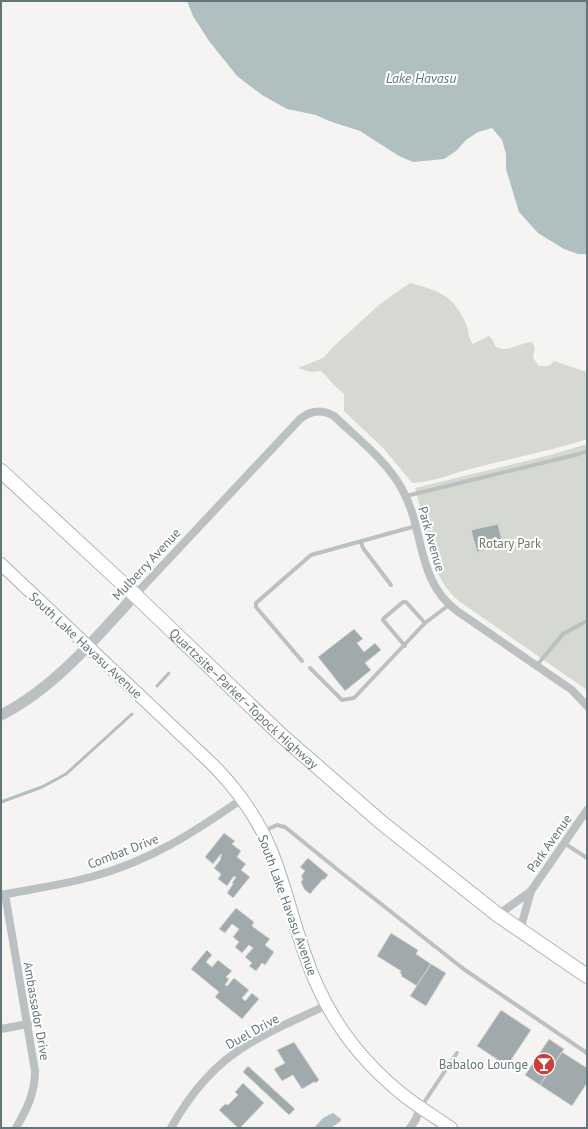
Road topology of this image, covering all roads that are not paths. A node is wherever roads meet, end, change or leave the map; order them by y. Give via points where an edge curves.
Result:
1 (300, 419) joint
2 (587, 451) edge
3 (1, 471) edge
4 (406, 496) junction
5 (416, 526) junction
6 (361, 542) junction
7 (1, 564) edge
8 (391, 585) dead end
9 (135, 595) junction
10 (449, 605) junction
11 (586, 622) edge
12 (425, 623) junction
13 (88, 646) junction
14 (405, 646) junction
15 (302, 661) dead end
16 (537, 665) junction
17 (310, 668) dead end
18 (587, 706) edge
19 (1, 715) edge
20 (242, 799) junction
21 (587, 810) edge
22 (262, 832) junction
23 (564, 842) junction
24 (587, 858) edge
25 (530, 891) junction
26 (3, 894) edge
27 (498, 915) junction
28 (520, 930) junction
29 (587, 976) edge
30 (327, 1006) junction
31 (28, 1024) junction
32 (1, 1029) edge
33 (457, 1053) dead end
34 (587, 1053) edge
35 (420, 1107) junction
36 (16, 1128) edge
37 (170, 1128) edge
38 (410, 1128) edge
39 (451, 1128) edge

1 - 4 street, Park Avenue via 315,411 334,416 384,463
1 - 9 street, Mulberry Avenue
2 - 4 lane
3 - 9 highway, Quartzsite–Parker–Topock Highway
4 - 5 street, Park Avenue
5 - 6 lane
5 - 10 street, Park Avenue via 430,579
6 - 8 lane
6 - 15 lane via 311,555 256,603 256,607
7 - 13 main road, South Lake Havasu Avenue
9 - 13 street, Mulberry Avenue
9 - 27 highway, Quartzsite–Parker–Topock Highway via 281,735 382,823
10 - 12 lane
10 - 16 street, Park Avenue
11 - 16 lane via 563,634
12 - 14 lane
12 - 14 lane via 406,602 384,618
13 - 19 street, Mulberry Avenue via 35,693
13 - 20 main road, South Lake Havasu Avenue via 212,764
14 - 17 lane via 354,698 342,700
16 - 18 street, Park Avenue via 572,690
20 - 22 main road, South Lake Havasu Avenue
20 - 26 street, Combat Drive via 198,830 146,857 91,877
21 - 23 street, Park Avenue
22 - 30 main road, South Lake Havasu Avenue via 278,871 308,962
22 - 34 lane via 277,825 285,826 465,970
23 - 24 lane
23 - 25 street, Park Avenue
25 - 27 street, Park Avenue
25 - 28 street, Park Avenue
26 - 31 street, Ambassador Drive
27 - 28 highway, Quartzsite–Parker–Topock Highway
28 - 29 highway
30 - 35 main road, South Lake Havasu Avenue via 368,1063
30 - 37 street, Duel Drive via 260,1037 221,1063 194,1092
31 - 32 street
31 - 36 street, Ambassador Drive via 35,1064 35,1083 30,1102
33 - 35 lane
35 - 38 street
35 - 39 main road, South Lake Havasu Avenue

